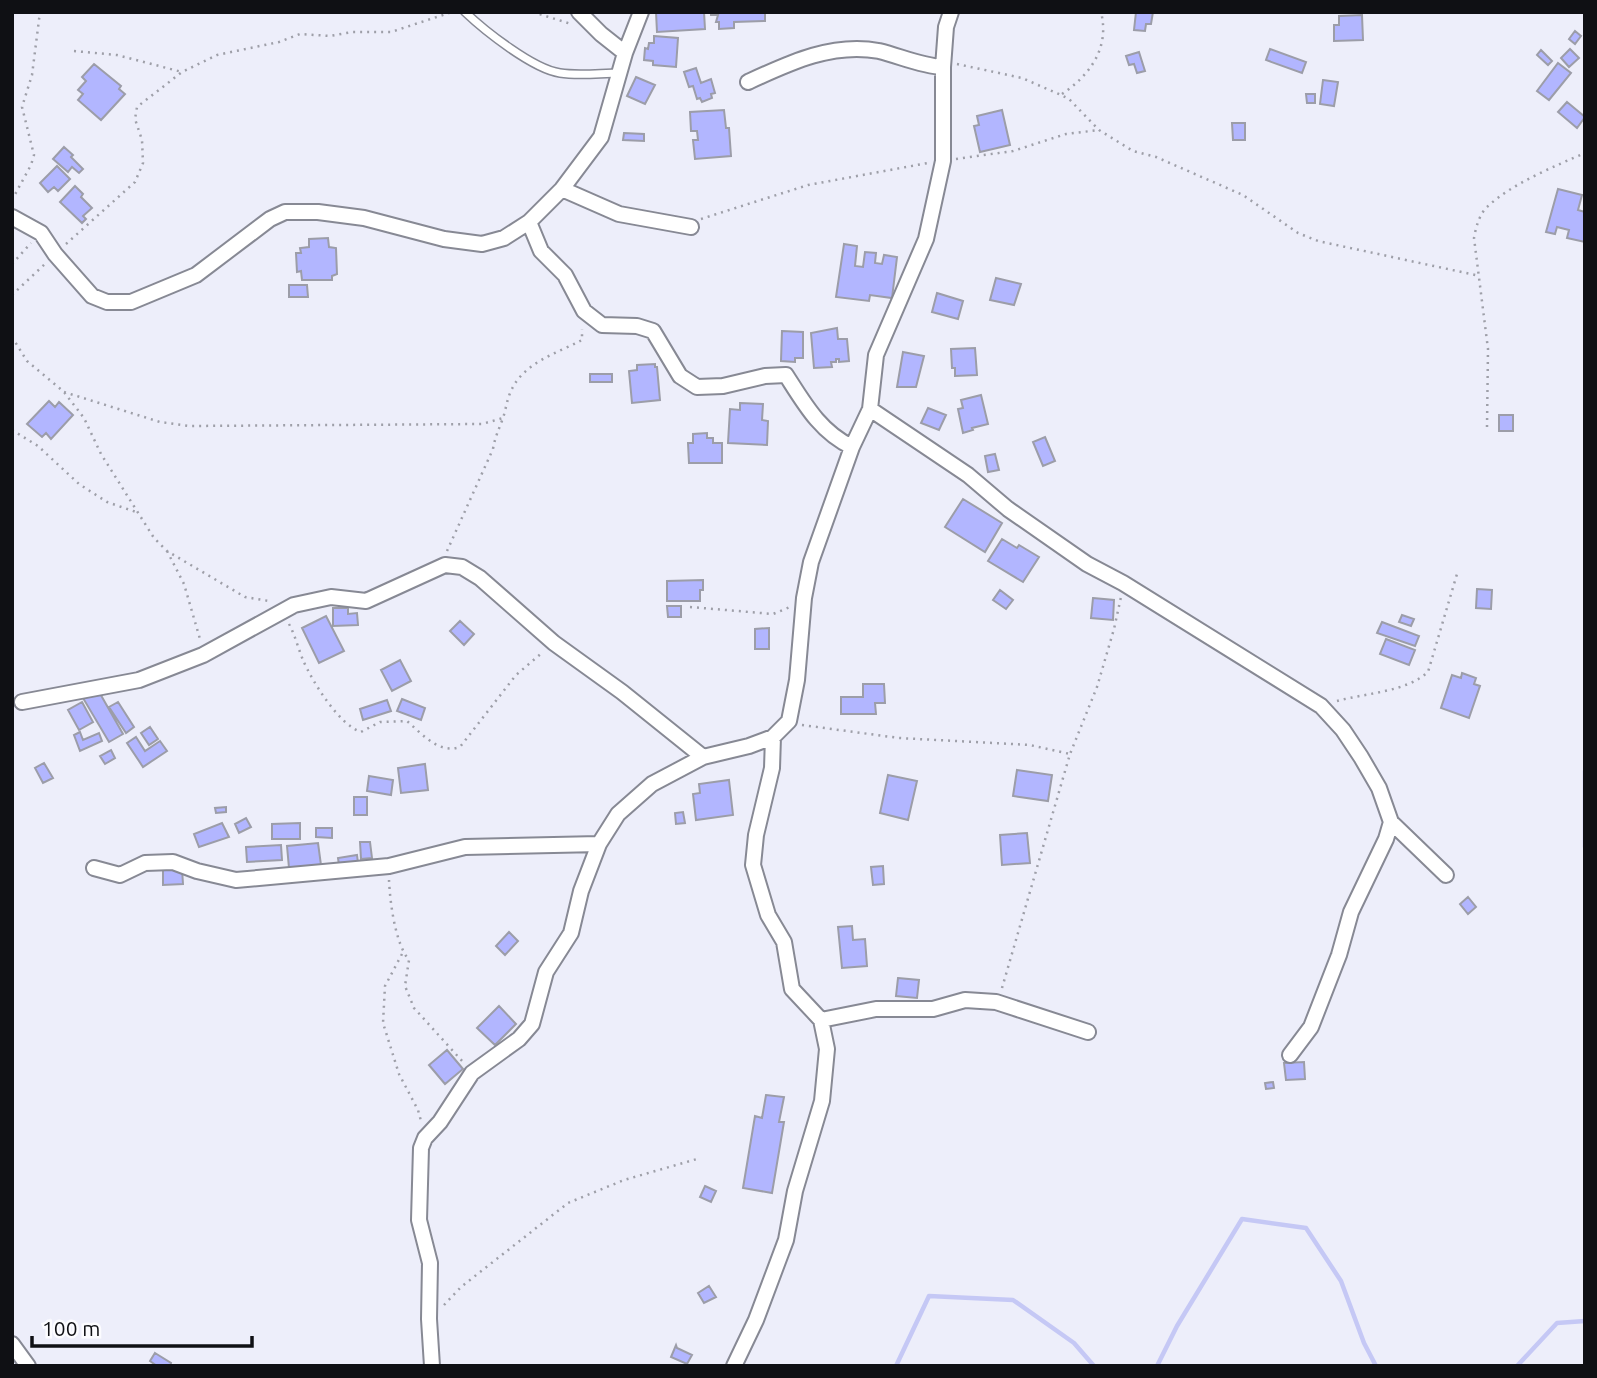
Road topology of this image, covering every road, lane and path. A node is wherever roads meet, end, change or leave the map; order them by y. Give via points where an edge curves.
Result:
1 (40, 12) edge
2 (452, 12) edge
3 (464, 12) edge
4 (533, 12) edge
5 (579, 12) edge
6 (641, 12) edge
7 (951, 12) edge
8 (1101, 12) edge
9 (601, 34) junction
10 (74, 51) dead end
11 (625, 53) junction
12 (943, 65) junction
13 (182, 72) junction
14 (621, 73) junction
15 (748, 82) dead end
16 (1061, 94) junction
17 (1099, 130) junction
18 (1585, 152) edge
19 (943, 160) junction
20 (562, 189) junction
21 (12, 200) edge
22 (12, 217) edge
23 (529, 222) junction
24 (691, 228) joint
25 (41, 233) junction
26 (55, 254) junction
27 (12, 264) edge
28 (1480, 276) junction
29 (12, 295) edge
30 (584, 311) junction
31 (12, 337) edge
32 (64, 392) junction
33 (870, 409) junction
34 (503, 418) junction
35 (1487, 427) dead end
36 (12, 430) edge
37 (852, 447) junction
38 (136, 512) junction
39 (167, 551) junction
40 (445, 565) junction
41 (1457, 574) dead end
42 (1123, 583) junction
43 (804, 598) junction
44 (269, 601) dead end
45 (690, 607) dead end
46 (284, 611) junction
47 (554, 643) junction
48 (202, 655) junction
49 (22, 702) dead end
50 (1321, 705) junction
51 (789, 721) junction
52 (773, 737) junction
53 (1070, 754) junction
54 (704, 757) junction
55 (1391, 822) junction
56 (599, 844) junction
57 (388, 866) junction
58 (94, 868) dead end
59 (1446, 875) dead end
60 (402, 952) junction
61 (996, 1002) junction
62 (821, 1020) junction
63 (1088, 1032) dead end
64 (1290, 1055) dead end
65 (472, 1073) junction
66 (425, 1138) junction
67 (697, 1158) dead end
68 (429, 1319) junction
69 (12, 1344) edge
70 (27, 1366) edge
71 (432, 1366) edge
72 (734, 1366) edge

1 - 21 path via 32,75 22,107 34,155
2 - 13 path via 391,32 300,34 217,55
3 - 14 lane via 492,37 550,70
4 - 9 path
5 - 9 street
6 - 11 street
7 - 12 street
8 - 16 path via 1100,55 1077,83
9 - 11 street
10 - 13 path via 117,55
11 - 14 street
12 - 15 street via 933,67 877,51 843,49 795,60
12 - 16 path via 1022,78
12 - 19 street
13 - 26 path via 137,107 143,163 135,182
14 - 20 street via 601,137
16 - 17 path
17 - 19 path via 1066,134 1013,151
17 - 28 path via 1133,151 1243,195 1298,233 1318,241
18 - 28 path via 1532,177 1486,208 1474,238
19 - 24 path via 808,185 698,220
19 - 33 street via 926,239 876,355
20 - 23 street
20 - 24 street via 619,214
22 - 25 street
23 - 26 street via 482,244 443,239 364,218 285,212 196,275 131,302 107,302 92,296
23 - 30 street via 541,251 565,275
25 - 26 street
25 - 27 path
26 - 29 path
28 - 35 path via 1488,349
30 - 34 path via 582,340 534,364 519,377
30 - 37 street via 602,325 653,331 680,376 697,387 786,375 810,414
31 - 32 path via 27,361
32 - 34 path via 160,422 189,426 482,424
32 - 38 path via 84,418
33 - 37 street
33 - 42 street via 1087,564
34 - 40 path via 448,545
36 - 38 path via 38,446 79,484 107,502
37 - 43 street via 811,562
38 - 39 path
39 - 44 path via 245,597
39 - 48 path via 184,584
40 - 46 street via 366,601 331,597
40 - 47 street via 462,567 480,578
41 - 50 path via 1428,672 1404,686
42 - 50 street
42 - 53 path via 1097,687
43 - 45 path via 773,614
43 - 51 street
46 - 47 path via 323,695 351,729 361,732 380,722 407,722 434,745 450,750 460,747 516,675
46 - 48 street
47 - 54 street
48 - 49 street via 139,680
50 - 55 street via 1361,757
51 - 52 street
51 - 53 path via 899,738 1030,745
52 - 54 street
52 - 62 street via 772,768 753,865 768,915 785,942 792,989
53 - 61 path
54 - 56 street via 635,798 618,814
55 - 59 street
55 - 64 street via 1351,912 1311,1027
56 - 57 street via 465,847
56 - 65 street via 571,933 545,972 532,1024
57 - 58 street via 236,880 173,862 145,863 120,875
57 - 60 path
60 - 65 path via 409,960 405,986 414,1008
60 - 66 path via 385,986 383,1023
61 - 62 street via 965,1000 933,1009 876,1009
61 - 63 street
62 - 72 street via 827,1049 821,1101 786,1240
65 - 66 street
66 - 68 street via 419,1220 430,1263
67 - 68 path via 569,1203 461,1287
68 - 71 street
69 - 70 street

